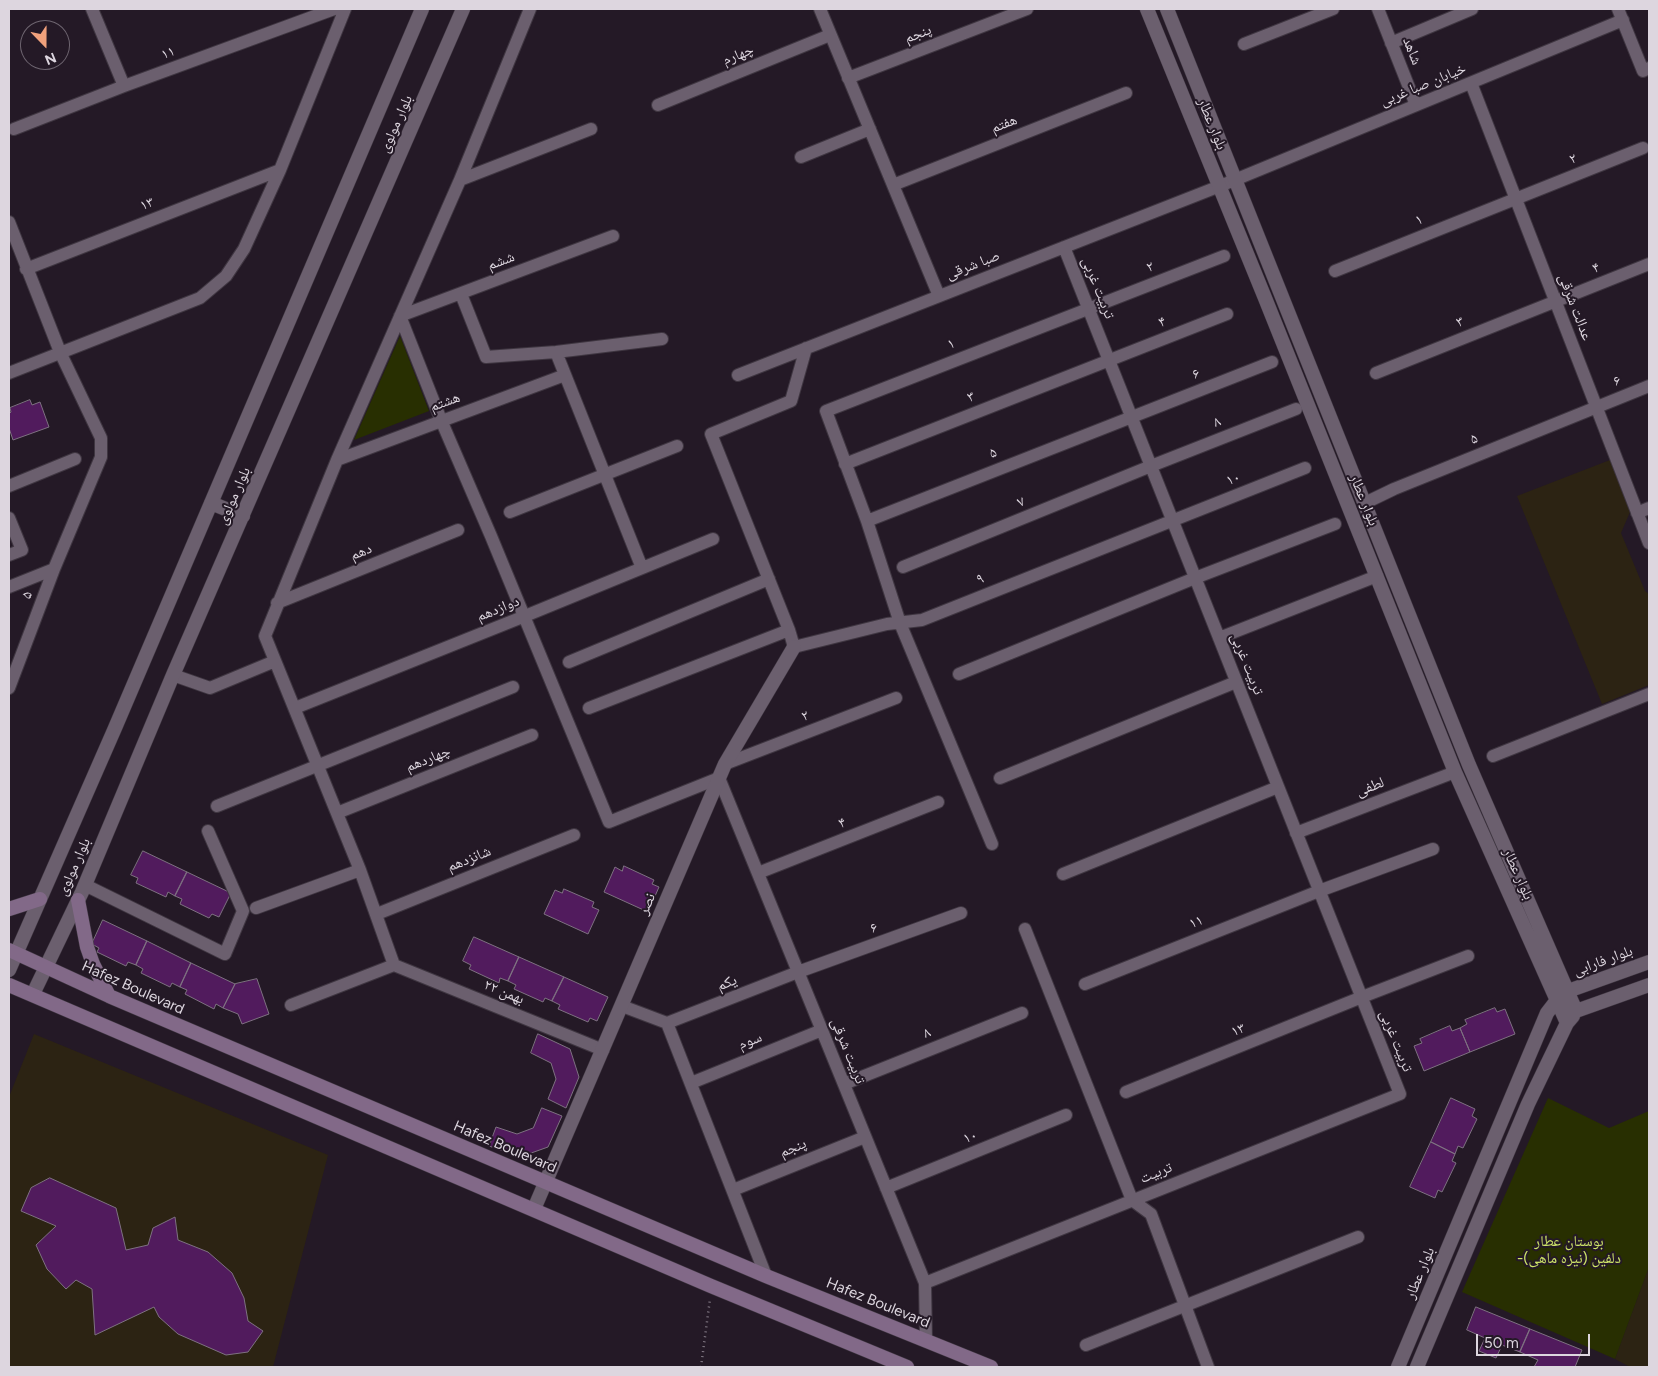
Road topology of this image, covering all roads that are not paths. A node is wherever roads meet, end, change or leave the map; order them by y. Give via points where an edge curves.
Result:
1 (92, 9) edge
2 (334, 9) edge
3 (345, 9) edge
4 (422, 9) edge
5 (463, 9) edge
6 (530, 9) edge
7 (820, 9) edge
8 (1027, 9) edge
9 (1147, 9) edge
10 (1167, 9) edge
11 (1333, 9) edge
12 (1378, 9) edge
13 (1472, 9) edge
14 (1621, 15) edge
15 (830, 35) junction
16 (1391, 42) junction
17 (1244, 44) dead end
18 (1649, 68) edge
19 (848, 78) junction
20 (1471, 83) junction
21 (124, 86) junction
22 (1126, 93) dead end
23 (658, 104) dead end
24 (1416, 105) junction
25 (14, 129) dead end
26 (592, 129) dead end
27 (870, 129) junction
28 (1643, 148) dead end
29 (801, 157) dead end
30 (280, 170) junction
31 (1236, 179) junction
32 (460, 180) junction
33 (893, 185) junction
34 (1220, 186) junction
35 (1516, 199) junction
36 (9, 222) edge
37 (613, 236) dead end
38 (1064, 247) junction
39 (1224, 256) dead end
40 (1649, 264) edge
41 (26, 269) junction
42 (1335, 271) dead end
43 (461, 294) junction
44 (939, 296) junction
45 (1555, 301) junction
46 (1088, 308) junction
47 (1227, 314) dead end
48 (400, 316) junction
49 (662, 339) dead end
50 (806, 348) junction
51 (60, 352) junction
52 (556, 352) junction
53 (1109, 360) junction
54 (1272, 362) dead end
55 (1376, 372) dead end
56 (9, 373) edge
57 (565, 375) junction
58 (738, 375) dead end
59 (1649, 386) edge
60 (1596, 406) junction
61 (1296, 409) dead end
62 (1131, 416) junction
63 (441, 420) junction
64 (677, 446) dead end
65 (75, 459) dead end
66 (337, 460) junction
67 (846, 464) junction
68 (1151, 466) junction
69 (1305, 468) dead end
70 (604, 475) junction
71 (9, 486) edge
72 (211, 503) junction
73 (1365, 503) junction
74 (1643, 511) edge
75 (510, 512) dead end
76 (243, 516) junction
77 (9, 518) edge
78 (867, 521) junction
79 (1173, 521) junction
80 (1335, 524) dead end
81 (458, 530) dead end
82 (713, 539) dead end
83 (1649, 543) edge
84 (9, 555) edge
85 (903, 567) dead end
86 (642, 568) junction
87 (54, 569) junction
88 (1377, 576) junction
89 (1195, 578) junction
90 (769, 579) junction
91 (9, 587) edge
92 (277, 604) junction
93 (525, 616) junction
94 (900, 623) junction
95 (789, 630) junction
96 (1219, 638) junction
97 (794, 647) junction
98 (275, 661) junction
99 (569, 662) dead end
100 (959, 674) dead end
101 (173, 675) junction
102 (1236, 682) junction
103 (513, 687) dead end
104 (9, 688) edge
105 (1649, 694) edge
106 (896, 698) dead end
107 (295, 708) junction
108 (589, 708) dead end
109 (532, 735) dead end
110 (1493, 756) dead end
111 (725, 764) junction
112 (318, 765) junction
113 (1455, 772) junction
114 (719, 778) junction
115 (1000, 778) dead end
116 (1278, 786) junction
117 (938, 802) dead end
118 (217, 806) dead end
119 (337, 813) junction
120 (208, 830) dead end
121 (1296, 833) junction
122 (574, 835) dead end
123 (992, 844) dead end
124 (1433, 849) dead end
125 (360, 870) junction
126 (758, 873) junction
127 (1063, 874) dead end
128 (85, 885) junction
129 (1319, 891) junction
130 (40, 899) junction
131 (78, 900) junction
132 (256, 908) dead end
133 (9, 909) edge
134 (961, 913) dead end
135 (377, 914) junction
136 (1025, 929) dead end
137 (12, 952) edge
138 (1468, 956) dead end
139 (1649, 962) edge
140 (394, 965) junction
141 (46, 966) junction
142 (9, 970) edge
143 (798, 972) junction
144 (1086, 984) dead end
145 (9, 985) edge
146 (1649, 985) edge
147 (33, 994) junction
148 (109, 996) junction
149 (1562, 996) junction
150 (1362, 997) junction
151 (291, 1006) dead end
152 (622, 1006) junction
153 (1576, 1011) junction
154 (1022, 1012) dead end
155 (1567, 1023) junction
156 (667, 1024) junction
157 (822, 1030) junction
158 (602, 1050) junction
159 (690, 1083) junction
160 (844, 1084) junction
161 (1126, 1092) dead end
162 (1400, 1094) joint
163 (1066, 1115) dead end
164 (865, 1137) junction
165 (546, 1182) junction
166 (886, 1188) junction
167 (732, 1190) junction
168 (1132, 1200) junction
169 (534, 1209) junction
170 (1358, 1237) dead end
171 (766, 1276) junction
172 (925, 1283) junction
173 (1186, 1306) junction
174 (926, 1340) junction
175 (1086, 1345) dead end
176 (907, 1367) edge
177 (992, 1367) edge
178 (1208, 1367) edge
179 (1398, 1367) edge
180 (1417, 1367) edge

1 - 21 street
2 - 21 street, ۱۱
3 - 30 street
4 - 72 street, بلوار مولوی
5 - 76 street, بلوار مولوی
6 - 32 street
7 - 15 street
8 - 19 street, پنجم
9 - 34 street, بلوار عطار
10 - 31 street, بلوار عطار
11 - 17 street
12 - 16 street, شاهد
13 - 16 street
14 - 18 street via 1643,71
14 - 20 street, خیابان صبا غربی
15 - 19 street
15 - 23 street, چهارم
16 - 24 street, شاهد
19 - 27 street
20 - 24 street, خیابان صبا غربی
20 - 35 street, عدالت شرقی
21 - 25 street, ۱۱
22 - 33 street, هفتم
24 - 31 street, خیابان صبا غربی
26 - 32 street
27 - 29 street
27 - 33 street
28 - 35 street, ۲
30 - 41 street, ۱۳
30 - 51 street via 244,249 226,276 200,298
31 - 34 street, خیابان صبا غربی
31 - 73 street, بلوار عطار
32 - 48 street
33 - 44 street
34 - 38 street, صبا شرقی
34 - 88 street, بلوار عطار
35 - 42 street, ۱
35 - 45 street, عدالت شرقی
36 - 41 street, ۵
37 - 43 street, ششم
38 - 44 street, صبا شرقی
38 - 46 street, تربیت غربی
39 - 46 street, ۲
40 - 45 street, ۴
41 - 51 street, ۵
43 - 48 street, ششم
43 - 52 street via 486,357
44 - 50 street, صبا شرقی
45 - 55 street, ۳
45 - 60 street, عدالت شرقی
46 - 53 street, تربیت غربی
46 - 67 street, ۱ via 826,411
47 - 53 street, ۴
48 - 63 street
48 - 66 street
49 - 52 street
50 - 58 street, صبا شرقی
50 - 90 street via 791,401 711,434
51 - 56 street
51 - 87 street, ۵ via 101,438 102,448
52 - 57 street
53 - 62 street, تربیت غربی
53 - 67 street, ۳
54 - 62 street, ۶
57 - 63 street, هشتم
57 - 70 street
59 - 60 street, ۶
60 - 73 street, ۵
60 - 74 street, عدالت شرقی
61 - 68 street, ۸
62 - 68 street, تربیت غربی
62 - 78 street, ۵
63 - 66 street, هشتم
63 - 93 street
64 - 70 street
65 - 71 street
66 - 92 street
67 - 78 street
68 - 79 street, تربیت غربی
68 - 85 street, ۷
69 - 79 street, ۱۰
70 - 75 street
70 - 86 street
72 - 76 street
72 - 130 street, بلوار مولوی
73 - 149 street, بلوار عطار
74 - 83 street, عدالت شرقی
76 - 101 street, بلوار مولوی
77 - 84 street via 22,550
78 - 94 street
79 - 89 street, تربیت غربی
79 - 94 street, ۹ via 922,620
80 - 89 street
81 - 92 street, دهم
82 - 86 street, دوازدهم
86 - 93 street, دوازدهم
87 - 91 street
87 - 104 street, ۵
88 - 96 street
88 - 113 street, بلوار عطار
89 - 96 street, تربیت غربی
89 - 100 street
90 - 95 street
90 - 99 street
92 - 98 street via 265,636
93 - 107 street, دوازدهم
93 - 114 street via 609,822
94 - 97 street, ۹
94 - 123 street
95 - 97 street
95 - 108 street
96 - 102 street, تربیت غربی
97 - 111 street, نصر
98 - 101 street via 210,688
98 - 107 street
101 - 128 street, بلوار مولوی
102 - 115 street
102 - 116 street, تربیت غربی
103 - 112 street
105 - 110 street
106 - 111 street, ۲
107 - 112 street
109 - 119 street, چهاردهم
111 - 114 street, نصر
112 - 118 street
112 - 119 street
113 - 121 street, لطفی
113 - 149 street, بلوار عطار
114 - 126 street, تربیت شرقی
114 - 152 street, نصر
116 - 121 street, تربیت غربی
116 - 127 street
117 - 126 street, ۴
119 - 125 street
120 - 128 street via 243,911 226,954
121 - 129 street, تربیت غربی
122 - 135 street, شانزدهم
124 - 129 street, ۱۱
125 - 132 street
125 - 135 street
126 - 143 street, تربیت شرقی
128 - 131 street, بلوار مولوی
129 - 144 street, ۱۱
129 - 150 street, تربیت غربی
130 - 133 main road
130 - 137 street, بلوار مولوی
131 - 141 street, بلوار مولوی
131 - 148 main road via 87,947
134 - 143 street, ۶
135 - 140 street
136 - 168 street
137 - 141 main road, Hafez Boulevard
137 - 142 street, بلوار مولوی
138 - 150 street, ۱۳
139 - 149 street, بلوار فارابی
140 - 151 street
140 - 158 street, ۲۲ بهمن
141 - 147 street, بلوار مولوی
141 - 148 main road, Hafez Boulevard
143 - 156 street, یکم
143 - 157 street, تربیت شرقی
145 - 147 main road
146 - 153 street
147 - 169 main road
148 - 165 main road, Hafez Boulevard
149 - 153 street, بلوار عطار
149 - 155 street, بلوار عطار
149 - 179 street, بلوار عطار via 1547,1013
150 - 161 street, ۱۳
150 - 162 street, تربیت غربی
152 - 156 street
152 - 158 street, نصر
153 - 155 street
154 - 160 street, ۸
155 - 180 street via 1528,1104
156 - 159 street
157 - 159 street, سوم
157 - 160 street, تربیت شرقی
158 - 165 street, نصر
159 - 167 street
160 - 164 street, تربیت شرقی
162 - 168 street, تربیت
163 - 166 street, ۱۰
164 - 166 street, تربیت شرقی
164 - 167 street, پنجم
165 - 169 street, نصر
165 - 171 main road, Hafez Boulevard
166 - 172 street, تربیت شرقی
167 - 171 street
168 - 172 street, تربیت
168 - 173 street via 1151,1214
169 - 176 main road
170 - 173 street
171 - 174 main road, Hafez Boulevard
172 - 174 street, تربیت شرقی
173 - 175 street
173 - 178 street
174 - 177 main road, Hafez Boulevard

